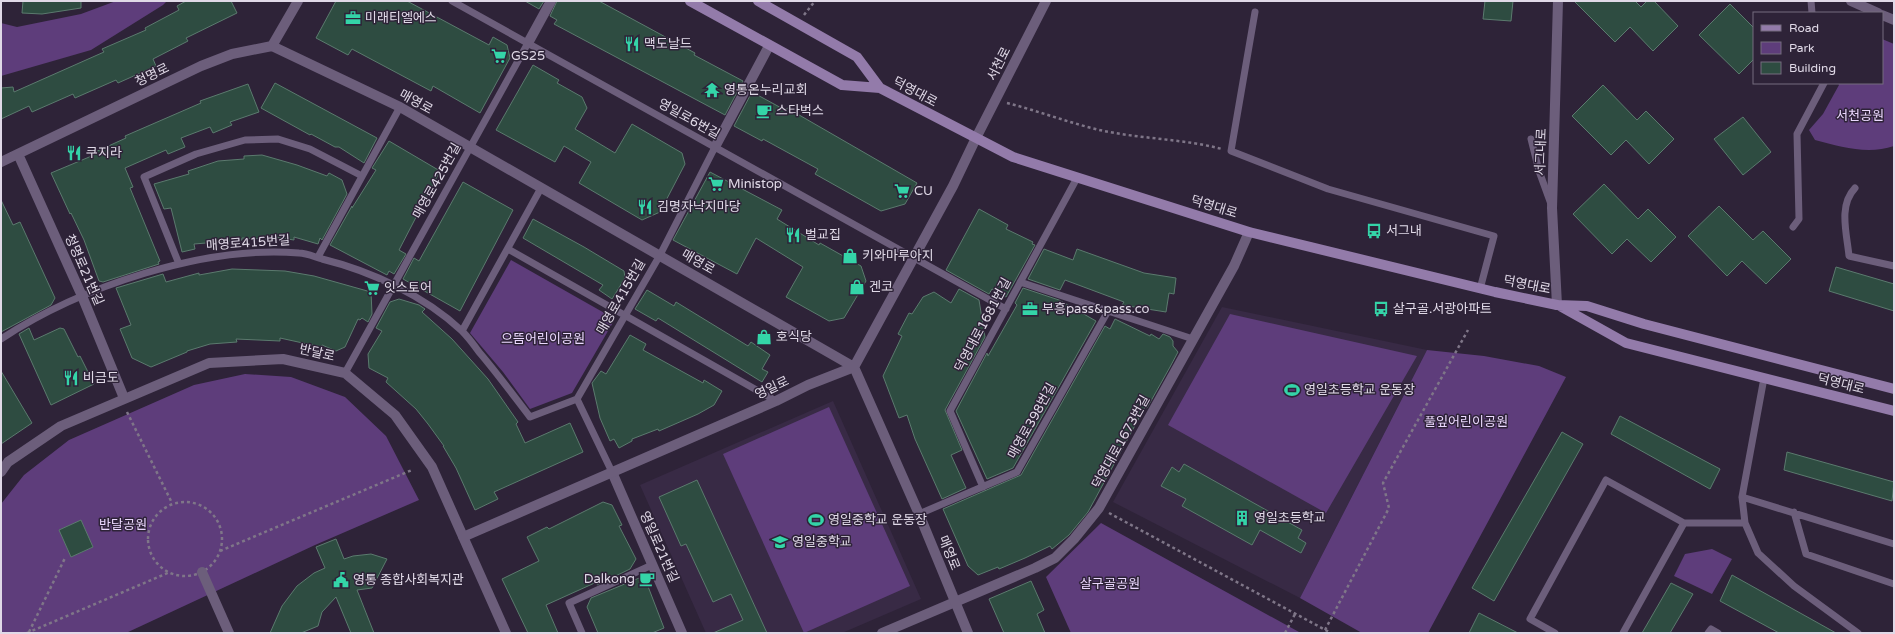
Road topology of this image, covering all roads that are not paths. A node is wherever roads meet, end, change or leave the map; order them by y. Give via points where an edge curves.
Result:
1 (298, 1) edge
2 (452, 1) edge
3 (551, 1) edge
4 (690, 1) edge
5 (758, 1) edge
6 (1046, 1) edge
7 (1558, 1) edge
8 (1811, 1) edge
9 (1851, 1) edge
10 (1255, 12) dead end
11 (1812, 12) edge
12 (1876, 12) edge
13 (1883, 15) edge
14 (1894, 20) edge
15 (528, 43) junction
16 (272, 46) junction
17 (770, 46) junction
18 (1823, 84) edge
19 (880, 88) junction
20 (400, 107) junction
21 (976, 138) junction
22 (1530, 139) dead end
23 (470, 147) junction
24 (715, 147) junction
25 (18, 154) junction
26 (1, 162) edge
27 (362, 176) junction
28 (1077, 178) junction
29 (541, 188) junction
30 (1855, 188) dead end
31 (1552, 208) junction
32 (1793, 227) dead end
33 (1249, 232) junction
34 (508, 248) junction
35 (660, 255) junction
36 (318, 257) junction
37 (914, 258) junction
38 (179, 264) junction
39 (1894, 266) edge
40 (1020, 282) junction
41 (393, 286) junction
42 (1480, 289) junction
43 (82, 296) junction
44 (1557, 304) junction
45 (1006, 309) junction
46 (1108, 311) junction
47 (625, 316) junction
48 (462, 331) junction
49 (1, 338) edge
50 (1193, 339) junction
51 (854, 367) junction
52 (345, 373) junction
53 (1764, 378) junction
54 (1894, 389) edge
55 (124, 398) junction
56 (577, 399) junction
57 (776, 401) junction
58 (1894, 411) edge
59 (1, 472) edge
60 (612, 472) junction
61 (983, 487) junction
62 (1742, 497) junction
63 (1794, 512) junction
64 (919, 514) junction
65 (1684, 523) junction
66 (1745, 523) junction
67 (463, 537) junction
68 (1894, 544) edge
69 (652, 565) junction
70 (202, 572) road end
71 (1894, 584) edge
72 (954, 601) junction
73 (889, 632) edge
74 (229, 633) edge
75 (506, 633) edge
76 (582, 633) edge
77 (682, 633) edge
78 (968, 633) edge
79 (1555, 633) edge
80 (1623, 633) edge
81 (1708, 633) edge
82 (1718, 633) edge
83 (1858, 633) edge

1 - 16 street
2 - 15 lane, 영일로6번길
3 - 15 street, 매영로425번길
4 - 17 main road, 덕영대로
5 - 19 main road, 덕영대로 via 857,57
6 - 21 street, 서천로
7 - 31 street, 서그내로
8 - 11 lane
9 - 12 street
10 - 42 lane via 1230,151 1328,190 1494,236
13 - 14 street
15 - 23 lane, 매영로425번길
15 - 24 lane, 영일로6번길
16 - 20 street, 매영로
16 - 25 street, 청명로 via 232,54 201,66
17 - 19 main road, 덕영대로 via 842,85
17 - 24 street, 매영로415번길
18 - 32 lane via 1797,134 1799,218
19 - 21 main road, 덕영대로
20 - 23 street, 매영로
20 - 27 lane
21 - 28 main road, 덕영대로 via 1013,157
21 - 37 street
22 - 31 lane
23 - 29 street, 매영로
23 - 41 lane, 매영로425번길
24 - 35 lane, 매영로415번길
24 - 37 lane, 영일로6번길
25 - 26 street, 청명로
25 - 43 street, 청명로21번길
27 - 36 lane
27 - 38 lane via 310,149 278,139 245,140 196,154 144,177
28 - 33 main road, 덕영대로
28 - 40 lane, 덕영대로1681번길
29 - 34 lane
29 - 35 street, 매영로
30 - 39 lane via 1849,194 1844,211 1849,256
31 - 44 street, 서그내로
33 - 42 main road, 덕영대로
33 - 50 street, 덕영대로1673번길 via 1234,266
34 - 47 lane
34 - 48 lane
35 - 47 lane, 매영로415번길
35 - 51 street, 매영로
36 - 38 lane, 매영로415번길 via 300,253 257,253
36 - 41 lane, 매영로415번길 via 367,273
37 - 45 lane, 영일로6번길
37 - 51 street
38 - 43 lane, 매영로415번길
40 - 45 lane, 덕영대로1681번길
40 - 46 lane
41 - 48 lane, 매영로415번길 via 425,302
41 - 52 lane, 매영로425번길
42 - 44 main road, 덕영대로
43 - 49 lane, 매영로415번길
43 - 55 street, 청명로21번길
44 - 53 main road, 덕영대로 via 1626,343
44 - 54 main road, 덕영대로 via 1587,306 1644,324
45 - 61 lane, 덕영대로1681번길 via 950,411
46 - 50 lane
46 - 61 lane, 매영로398번길 via 1017,472
47 - 56 lane, 매영로415번길
47 - 57 lane
48 - 56 lane, 매영로415번길 via 530,417
50 - 72 street, 덕영대로1673번길 via 1099,508 1074,539 1055,558
51 - 57 street, 영일로
51 - 64 street, 매영로
52 - 55 street, 반달로 via 283,359 209,363
52 - 67 street, 반달로 via 395,415 432,467
53 - 58 main road, 덕영대로
53 - 62 lane
55 - 59 street, 반달로 via 61,426 8,462
56 - 60 lane
57 - 60 street, 영일로
60 - 67 street, 영일로
60 - 69 street, 영일로21번길
61 - 64 lane, 매영로398번길
62 - 63 lane
62 - 66 lane
63 - 68 lane
63 - 71 lane via 1806,554
64 - 72 street, 매영로
65 - 66 lane
65 - 79 lane via 1606,480 1530,618
65 - 80 lane
66 - 83 lane via 1758,553 1794,586
67 - 75 street, 반달로
69 - 76 lane via 569,603
69 - 77 street, 영일로21번길
70 - 74 street
72 - 73 street, 덕영대로1673번길
72 - 78 street, 매영로
81 - 82 lane via 1711,629

